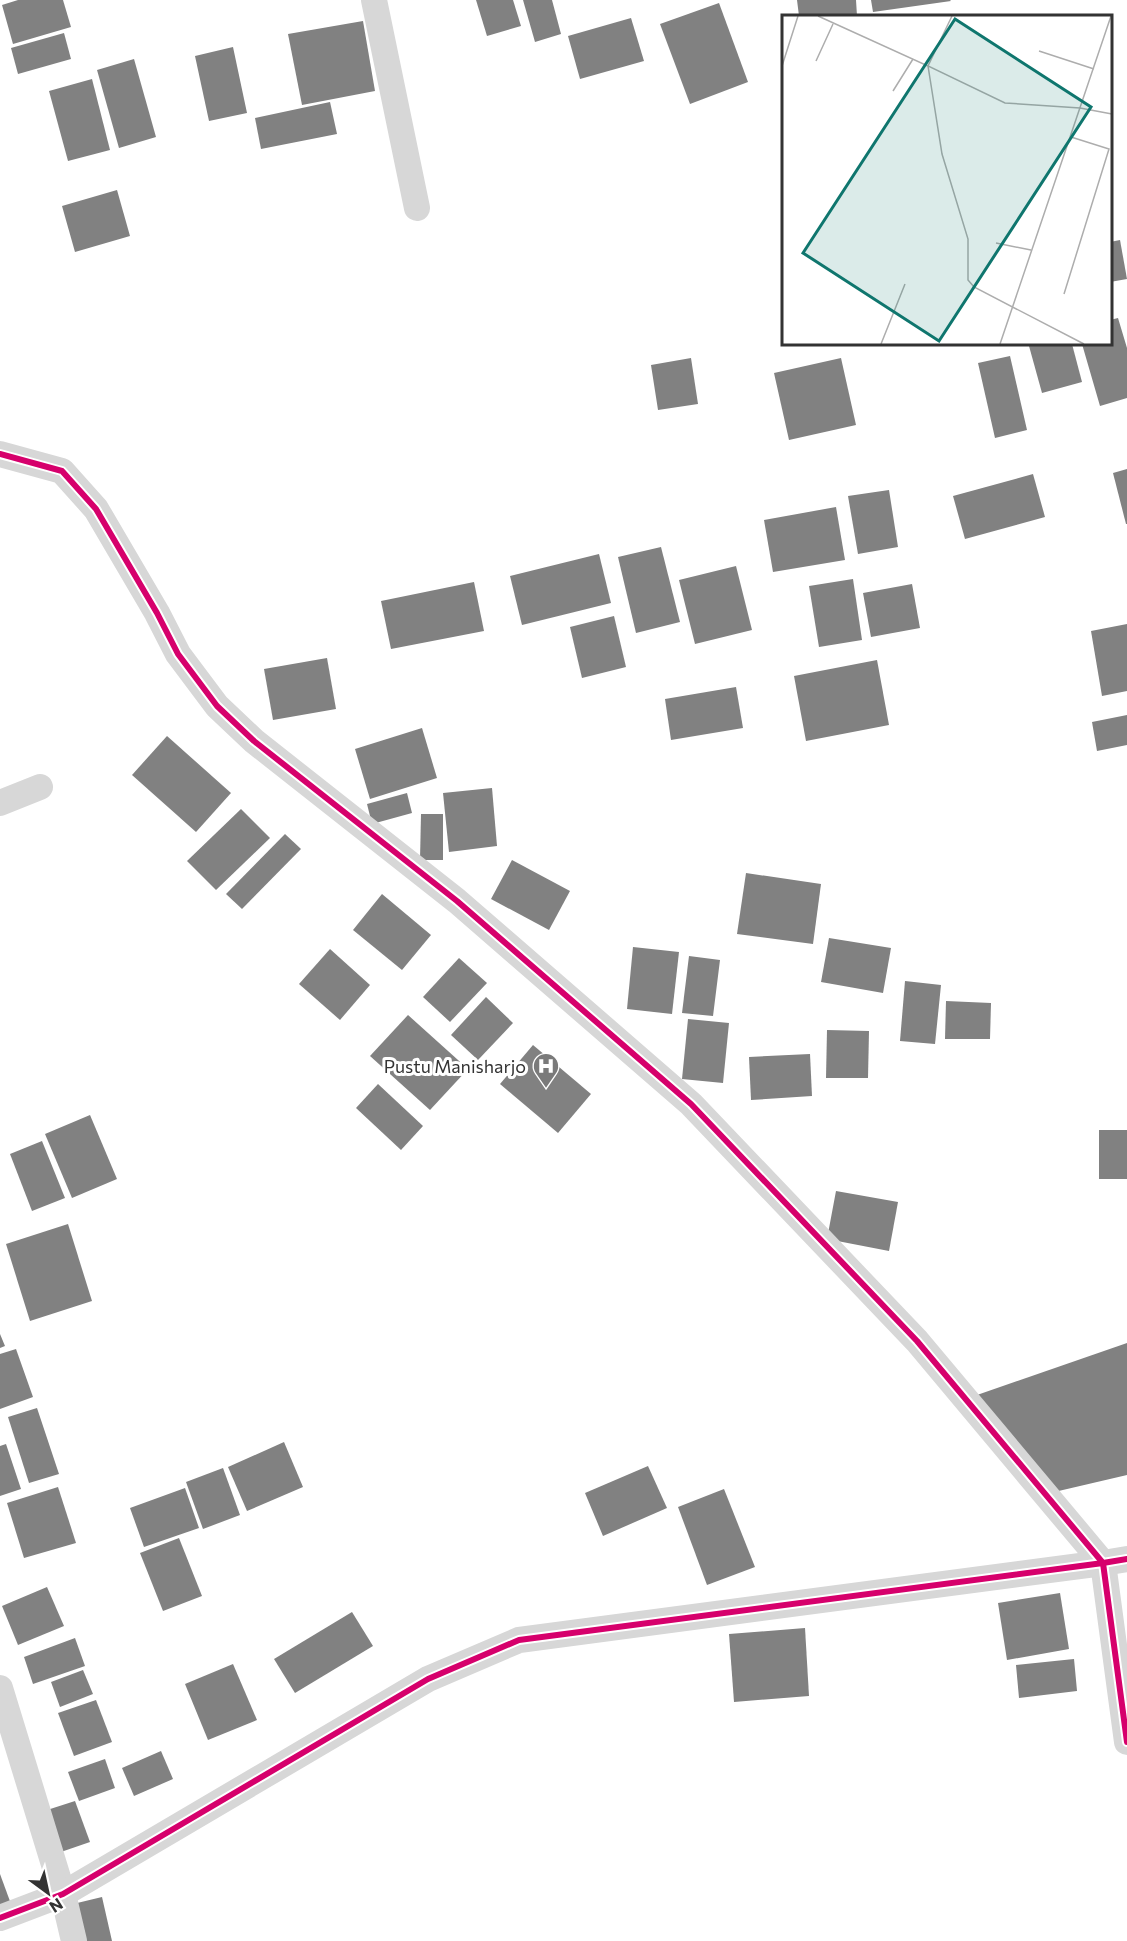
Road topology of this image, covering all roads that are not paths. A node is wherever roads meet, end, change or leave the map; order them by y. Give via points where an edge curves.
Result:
1 (374, 0) edge
2 (417, 208) dead end
3 (0, 454) edge
4 (40, 787) dead end
5 (0, 803) edge
6 (1115, 1561) edge
7 (0, 1689) edge
8 (1127, 1742) edge
9 (63, 1894) junction
10 (0, 1918) edge
11 (74, 1941) edge

1 - 2 street
3 - 6 street via 62,471 96,509 178,654 217,706 254,741 458,901 691,1104 916,1341
4 - 5 street
6 - 8 street
6 - 9 street via 519,1640 428,1679
7 - 9 street
9 - 10 street
9 - 11 street

